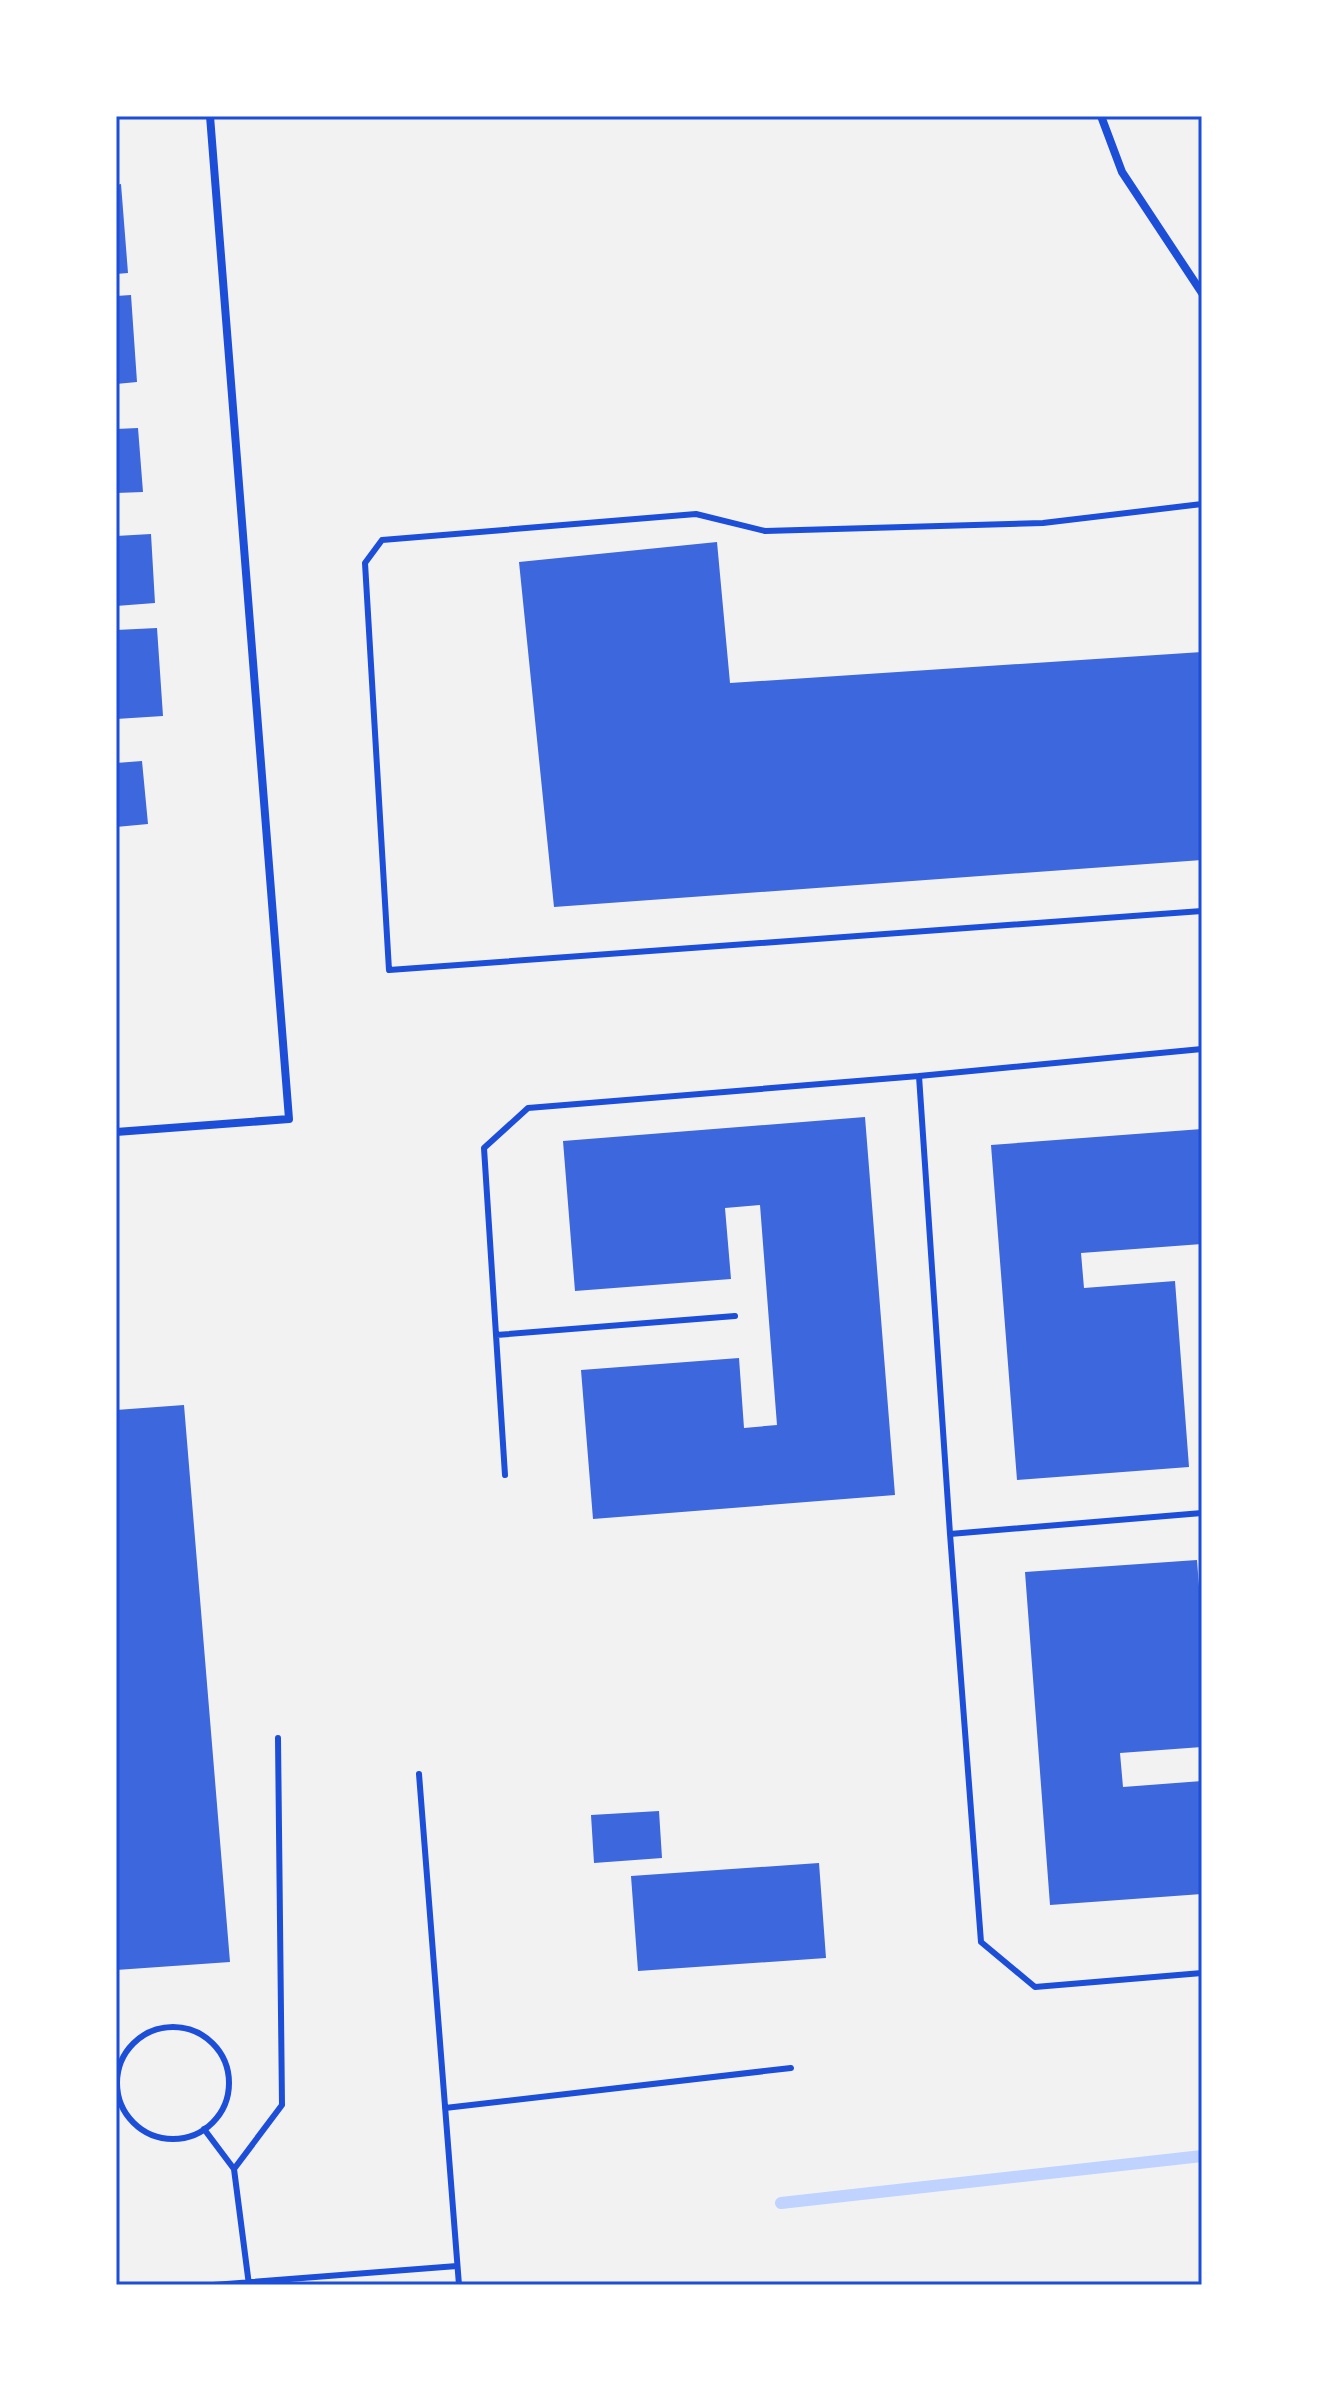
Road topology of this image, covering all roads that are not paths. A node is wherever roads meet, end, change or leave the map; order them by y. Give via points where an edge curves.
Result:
1 (210, 116) edge
2 (1101, 116) edge
3 (1202, 293) edge
4 (1202, 504) edge
5 (1202, 911) edge
6 (1202, 1049) edge
7 (919, 1076) junction
8 (116, 1132) edge
9 (735, 1316) dead end
10 (496, 1335) junction
11 (505, 1475) dead end
12 (1202, 1513) edge
13 (950, 1534) junction
14 (278, 1738) dead end
15 (419, 1774) dead end
16 (1202, 1973) edge
17 (120, 2056) edge
18 (791, 2068) dead end
19 (445, 2108) junction
20 (204, 2129) junction
21 (234, 2169) junction
22 (457, 2266) junction
23 (249, 2284) edge
24 (213, 2285) edge
25 (459, 2285) edge

1 - 8 street via 289,1119
2 - 3 street via 1122,172
4 - 5 lane via 1043,523 765,531 696,514 382,540 365,563 389,970
6 - 7 lane
7 - 10 lane via 528,1108 484,1148
7 - 13 lane
9 - 10 lane
10 - 11 lane
12 - 13 lane
13 - 16 lane via 981,1942 1035,1987
14 - 21 lane via 282,2105
15 - 19 lane
17 - 20 lane via 117,2086 132,2121 165,2138 184,2138
17 - 20 lane via 153,2030 180,2028 205,2037 222,2057 229,2082 217,2118
18 - 19 lane
19 - 22 lane
20 - 21 lane
21 - 23 lane
22 - 23 lane
22 - 25 lane
23 - 24 lane

